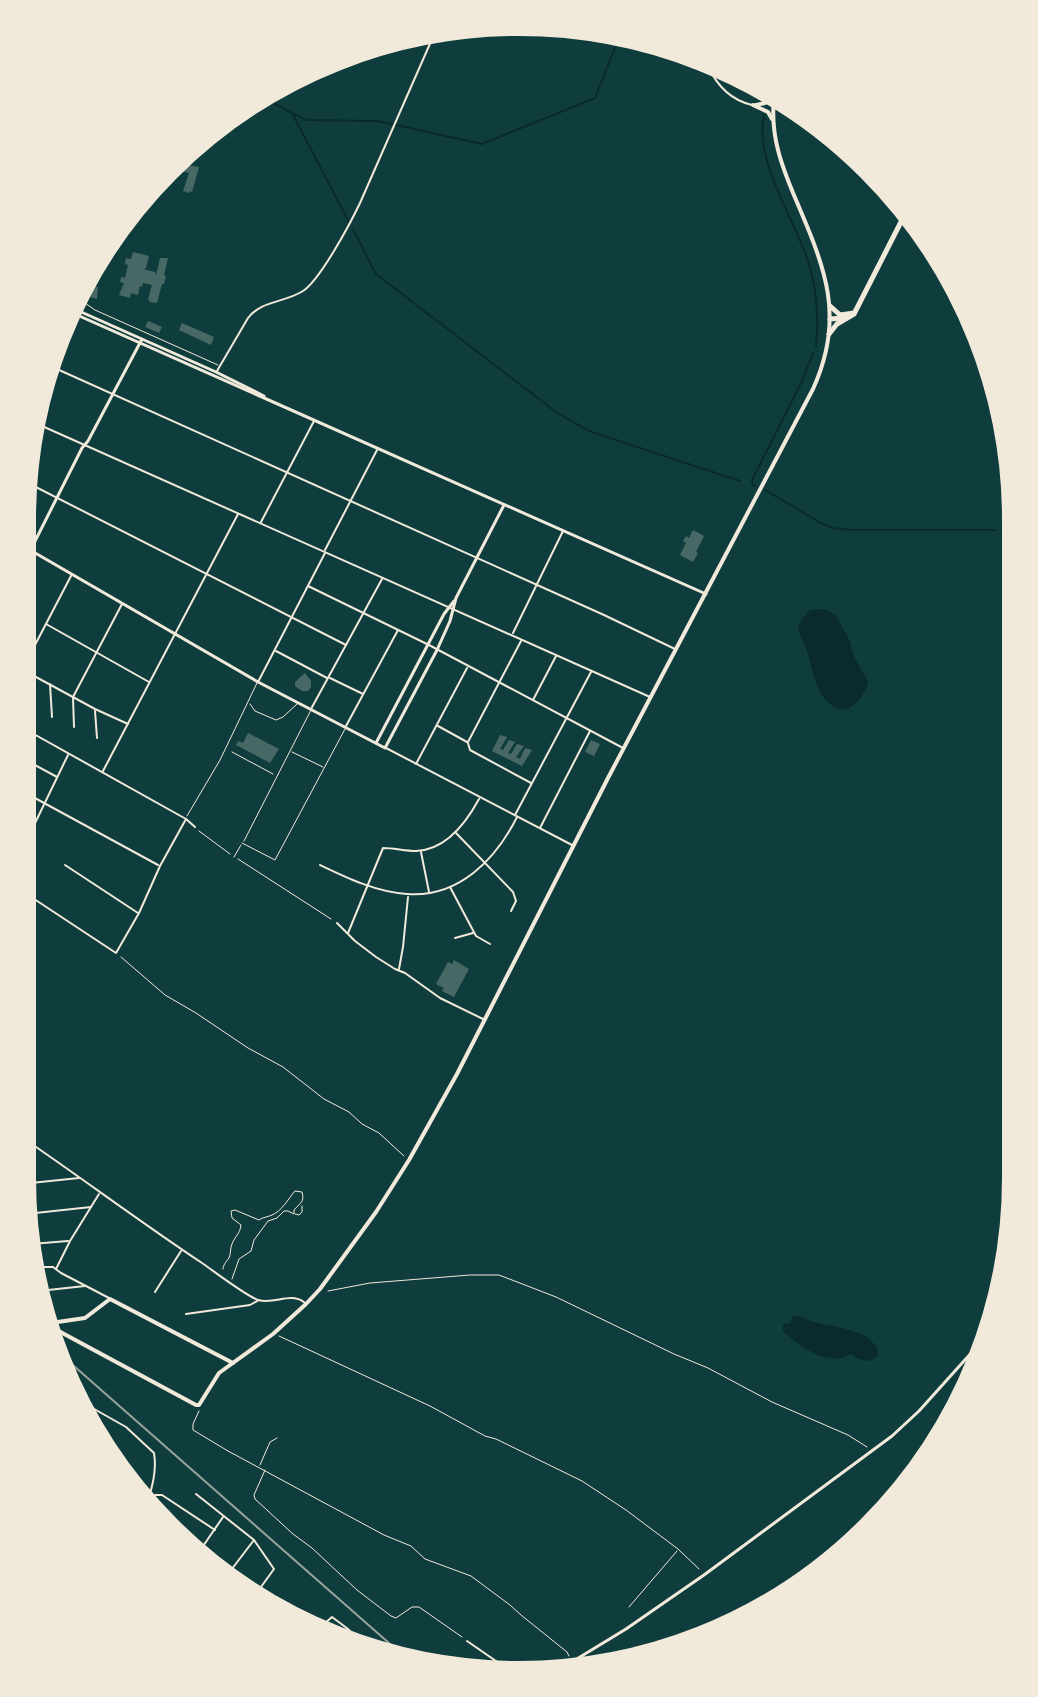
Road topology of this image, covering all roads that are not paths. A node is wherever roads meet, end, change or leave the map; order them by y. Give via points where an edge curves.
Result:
1 (431, 42) edge
2 (712, 74) edge
3 (766, 102) edge
4 (753, 105) junction
5 (773, 106) joint
6 (773, 121) junction
7 (902, 221) edge
8 (85, 303) edge
9 (830, 306) junction
10 (855, 312) junction
11 (80, 313) edge
12 (830, 319) junction
13 (840, 322) junction
14 (829, 334) junction
15 (151, 335) junction
16 (144, 341) junction
17 (175, 354) junction
18 (220, 366) junction
19 (58, 369) edge
20 (198, 369) junction
21 (215, 374) junction
22 (113, 393) junction
23 (314, 420) junction
24 (43, 426) edge
25 (85, 445) junction
26 (378, 449) junction
27 (288, 471) junction
28 (35, 487) edge
29 (56, 498) junction
30 (351, 500) junction
31 (504, 505) junction
32 (239, 513) junction
33 (260, 523) junction
34 (563, 531) junction
35 (34, 542) edge
36 (34, 552) edge
37 (324, 552) junction
38 (478, 557) junction
39 (72, 574) junction
40 (208, 574) junction
41 (383, 578) junction
42 (537, 585) junction
43 (308, 586) junction
44 (706, 594) junction
45 (122, 603) junction
46 (451, 608) junction
47 (364, 613) junction
48 (293, 617) junction
49 (46, 624) junction
50 (398, 630) junction
51 (513, 633) dead end
52 (175, 634) junction
53 (521, 640) junction
54 (346, 645) junction
55 (429, 645) junction
56 (34, 647) edge
57 (275, 650) junction
58 (437, 650) junction
59 (677, 650) junction
60 (97, 653) junction
61 (557, 655) junction
62 (467, 667) junction
63 (592, 671) junction
64 (34, 675) edge
65 (329, 678) junction
66 (150, 682) junction
67 (258, 682) junction
68 (499, 683) junction
69 (50, 684) junction
70 (363, 694) junction
71 (73, 697) junction
72 (652, 698) junction
73 (250, 700) junction
74 (533, 701) junction
75 (298, 702) junction
76 (95, 709) junction
77 (311, 709) junction
78 (52, 717) dead end
79 (566, 718) junction
80 (128, 724) junction
81 (437, 726) junction
82 (74, 727) dead end
83 (346, 727) junction
84 (590, 731) junction
85 (34, 734) edge
86 (97, 738) dead end
87 (468, 742) junction
88 (376, 743) junction
89 (385, 748) junction
90 (624, 749) junction
91 (289, 751) junction
92 (68, 754) junction
93 (416, 764) junction
94 (34, 765) edge
95 (323, 767) junction
96 (103, 771) junction
97 (57, 777) junction
98 (531, 783) junction
99 (34, 797) edge
100 (480, 798) junction
101 (45, 803) junction
102 (516, 817) junction
103 (186, 819) junction
104 (34, 826) edge
105 (195, 827) road end
106 (539, 829) junction
107 (456, 833) junction
108 (242, 843) junction
109 (574, 847) junction
110 (420, 851) junction
111 (234, 857) road end
112 (485, 864) junction
113 (65, 865) dead end
114 (320, 865) dead end
115 (160, 866) junction
116 (369, 886) junction
117 (449, 886) junction
118 (429, 892) junction
119 (409, 894) junction
120 (34, 899) edge
121 (511, 911) dead end
122 (139, 913) junction
123 (337, 923) road end
124 (474, 932) junction
125 (348, 933) junction
126 (455, 938) dead end
127 (490, 944) dead end
128 (398, 971) junction
129 (484, 1020) junction
130 (34, 1146) edge
131 (83, 1179) junction
132 (34, 1182) edge
133 (100, 1193) junction
134 (91, 1207) junction
135 (35, 1213) edge
136 (70, 1241) junction
137 (38, 1243) edge
138 (181, 1250) junction
139 (42, 1267) edge
140 (56, 1269) junction
141 (85, 1286) junction
142 (47, 1290) edge
143 (155, 1292) dead end
144 (110, 1299) junction
145 (259, 1300) junction
146 (306, 1304) junction
147 (186, 1314) dead end
148 (57, 1322) edge
149 (59, 1331) edge
150 (971, 1353) edge
151 (233, 1363) junction
152 (92, 1408) edge
153 (151, 1494) edge
154 (196, 1494) dead end
155 (153, 1497) edge
156 (225, 1515) junction
157 (215, 1530) junction
158 (254, 1540) junction
159 (203, 1546) edge
160 (232, 1569) edge
161 (260, 1588) edge
162 (325, 1623) edge
163 (351, 1633) edge
164 (467, 1641) road end
165 (575, 1660) edge
166 (498, 1662) edge

1 - 18 street via 360,203 313,282 300,293 253,312
2 - 4 street via 728,93
3 - 4 main road
4 - 5 street
4 - 6 main road
5 - 6 main road
6 - 9 main road via 779,159 818,254
7 - 10 highway
8 - 15 lane
9 - 10 highway via 841,315
9 - 12 main road
10 - 12 highway
10 - 13 highway
11 - 16 street
12 - 13 highway
12 - 14 main road
13 - 14 highway
14 - 44 main road via 813,389
15 - 16 lane
15 - 18 lane
16 - 17 street
16 - 20 street
16 - 22 street
17 - 20 lane
17 - 21 street
18 - 21 street
19 - 22 street
20 - 21 street
21 - 23 street
22 - 25 street
22 - 27 street
23 - 26 street
23 - 27 street
24 - 25 street
25 - 29 street
25 - 32 street
26 - 30 street
26 - 31 street
27 - 30 street
27 - 33 street
28 - 29 street
29 - 35 street
29 - 40 street
30 - 37 street
30 - 38 street
31 - 34 street
31 - 38 street
32 - 33 street
32 - 40 street
33 - 37 street
34 - 42 street
34 - 44 street
36 - 39 street
37 - 41 street
37 - 43 street
38 - 42 street
38 - 46 street
39 - 45 street
39 - 49 street
40 - 48 street
40 - 52 street
41 - 46 street
41 - 47 street
42 - 51 street
42 - 59 street
43 - 47 street
43 - 48 street
44 - 59 main road
45 - 52 street
45 - 60 street
46 - 53 street
46 - 55 street
46 - 58 street
47 - 50 street
47 - 54 street
48 - 54 street
48 - 57 street
49 - 56 street
49 - 60 street
50 - 55 street
50 - 70 street
52 - 66 street
52 - 67 street
53 - 61 street
53 - 68 street
54 - 65 street
55 - 58 street
55 - 88 street
57 - 65 street
57 - 67 street
58 - 62 street
58 - 89 street
59 - 72 main road
60 - 66 street
60 - 71 street
61 - 63 street
61 - 74 street
62 - 68 street
62 - 81 street
63 - 72 street
63 - 79 street
64 - 69 street
65 - 70 street
65 - 77 street
66 - 80 street
67 - 73 lane
67 - 75 street
68 - 74 street
68 - 87 street
69 - 71 street
69 - 78 street
70 - 83 street
71 - 76 street
71 - 82 street
72 - 90 main road
73 - 75 lane via 254,710 276,720
73 - 103 lane
74 - 79 street
75 - 77 street
76 - 80 street
76 - 86 street
77 - 83 street
77 - 91 lane
79 - 84 street
79 - 98 street
80 - 96 street
81 - 87 street
81 - 93 street
83 - 88 street
83 - 95 lane
84 - 90 street
84 - 106 street
85 - 92 street
87 - 98 street via 470,750
88 - 89 street
89 - 93 street
90 - 109 main road
91 - 95 lane
91 - 108 lane
92 - 96 street
92 - 97 street
93 - 100 street
94 - 97 street
95 - 108 lane via 275,860
96 - 103 street
97 - 101 street
98 - 102 street
99 - 101 street
100 - 102 street
100 - 107 street
101 - 104 street
101 - 115 street
102 - 106 street
102 - 112 street
103 - 105 street
103 - 115 street
106 - 109 street
107 - 110 street
107 - 112 street
108 - 111 lane
109 - 129 main road
110 - 116 street via 383,848
110 - 118 street
112 - 117 street
112 - 121 street via 513,892
113 - 122 street
114 - 116 street
115 - 122 street
116 - 119 street
116 - 125 street
117 - 118 street
117 - 124 street
118 - 119 street
119 - 128 street
120 - 122 street via 116,953
123 - 125 street
124 - 126 street
124 - 127 street
125 - 128 street
128 - 129 street
129 - 146 main road via 409,1160
130 - 131 street
131 - 132 street
131 - 133 street
133 - 134 street
133 - 138 street
134 - 135 street
134 - 136 street
136 - 137 street
136 - 140 street
138 - 143 street
138 - 145 street
139 - 140 street
140 - 141 street
141 - 142 street
141 - 144 street
144 - 148 main road via 85,1318
144 - 151 main road
145 - 146 street via 294,1297
145 - 147 street
146 - 151 main road
149 - 151 main road via 199,1405 214,1378
150 - 165 street via 914,1417 871,1452 704,1575
152 - 153 street via 129,1429 154,1453
154 - 156 street
155 - 157 street via 162,1495
156 - 157 street
156 - 158 street
157 - 159 street
158 - 160 street
158 - 161 street via 274,1569
162 - 163 street via 332,1617
164 - 166 street

